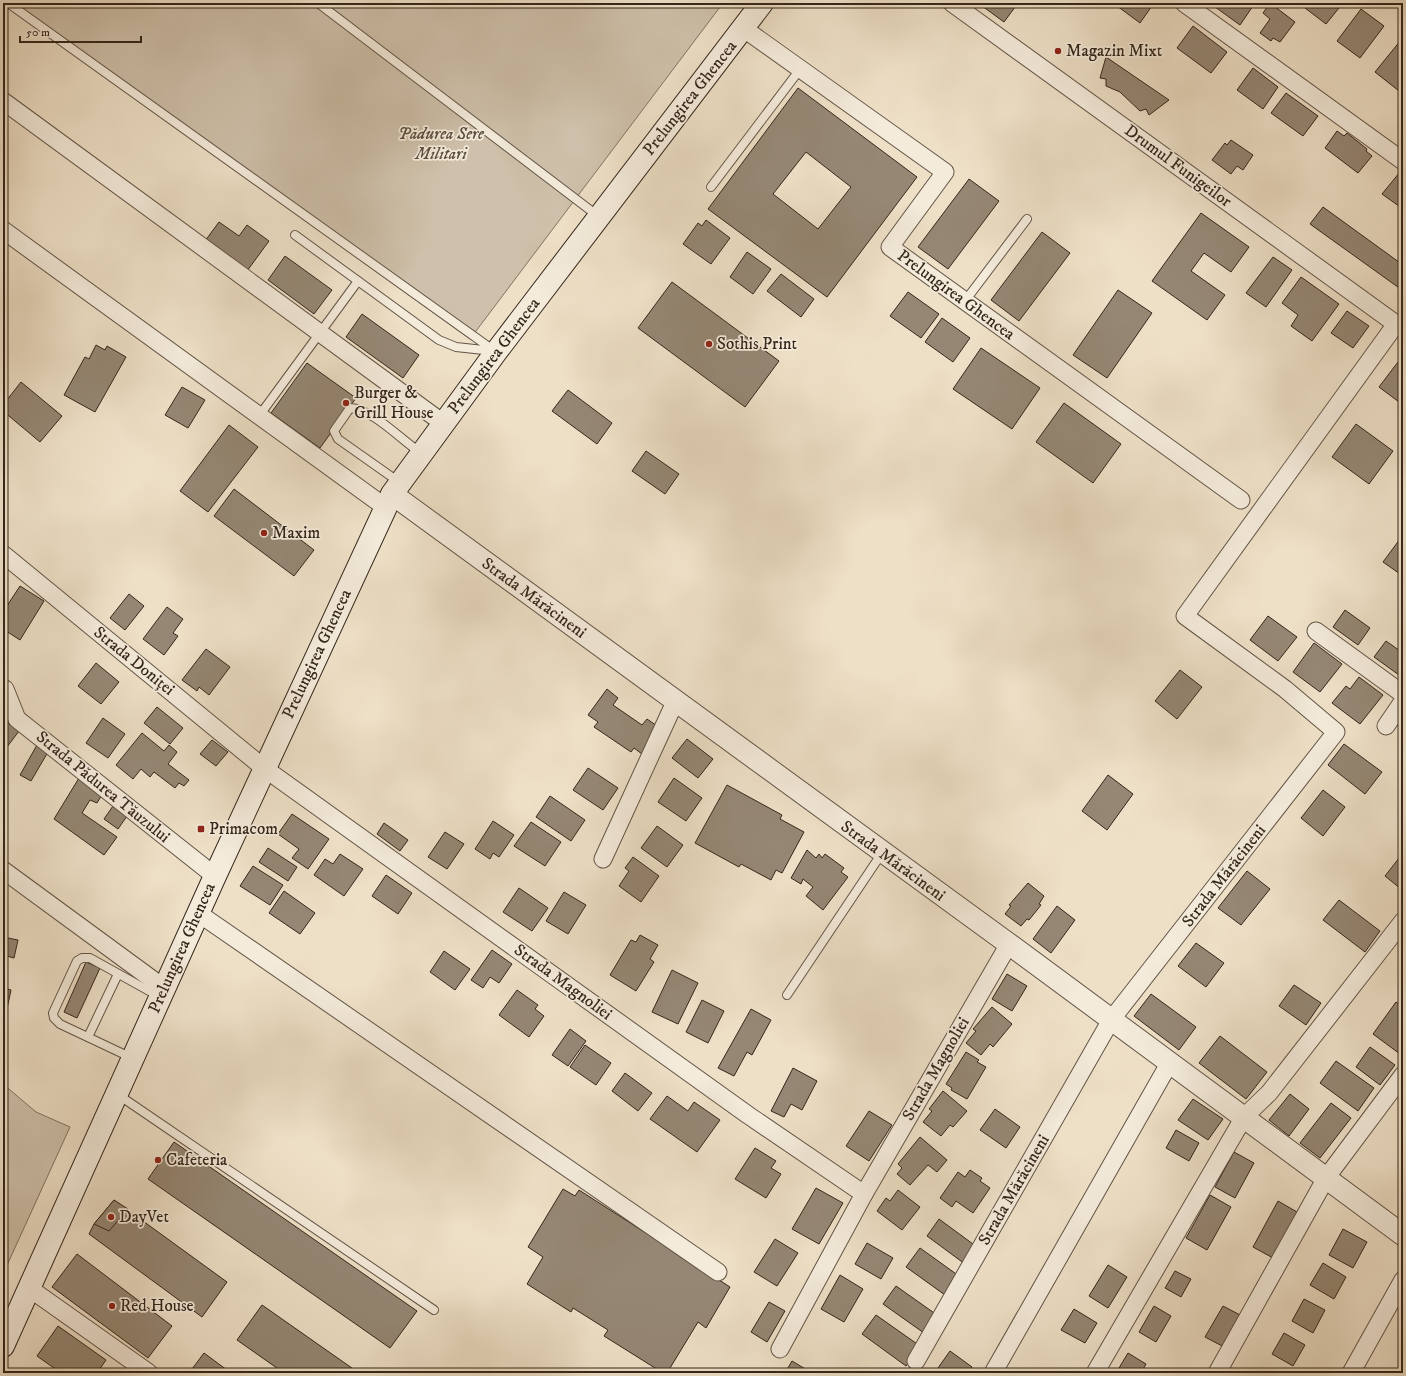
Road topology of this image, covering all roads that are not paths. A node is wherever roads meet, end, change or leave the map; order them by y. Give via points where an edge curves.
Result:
1 (8, 3) edge
2 (318, 3) edge
3 (762, 3) edge
4 (952, 3) edge
5 (1184, 3) edge
6 (743, 28) junction
7 (800, 68) junction
8 (3, 101) edge
9 (1403, 161) edge
10 (711, 187) dead end
11 (598, 216) junction
12 (1027, 219) dead end
13 (3, 230) edge
14 (295, 235) dead end
15 (358, 281) junction
16 (965, 301) junction
17 (1399, 326) edge
18 (320, 333) junction
19 (496, 352) junction
20 (259, 416) junction
21 (443, 423) junction
22 (421, 452) junction
23 (392, 495) junction
24 (1241, 500) dead end
25 (3, 554) edge
26 (1316, 631) dead end
27 (5, 689) dead end
28 (1403, 694) edge
29 (1403, 701) edge
30 (675, 702) junction
31 (1386, 726) dead end
32 (264, 768) junction
33 (882, 853) junction
34 (603, 858) dead end
35 (3, 870) edge
36 (215, 876) junction
37 (198, 913) junction
38 (1403, 921) edge
39 (1009, 944) junction
40 (118, 974) junction
41 (162, 992) junction
42 (787, 995) dead end
43 (1111, 1020) junction
44 (88, 1037) junction
45 (133, 1058) junction
46 (1170, 1062) junction
47 (1403, 1075) edge
48 (117, 1093) junction
49 (1244, 1117) junction
50 (1326, 1178) junction
51 (864, 1194) junction
52 (1403, 1235) edge
53 (718, 1272) dead end
54 (1403, 1280) edge
55 (29, 1288) junction
56 (434, 1310) dead end
57 (3, 1346) edge
58 (780, 1349) dead end
59 (916, 1361) dead end
60 (149, 1373) edge
61 (993, 1373) edge
62 (1095, 1373) edge
63 (1217, 1373) edge
64 (1351, 1373) edge

1 - 19 lane
2 - 11 lane
3 - 6 main road, Prelungirea Ghencea
4 - 17 street, Drumul Funigeilor
5 - 9 street
6 - 7 street, Prelungirea Ghencea
6 - 11 main road, Prelungirea Ghencea
7 - 10 lane
7 - 16 street, Prelungirea Ghencea via 945,172 890,247
8 - 18 street
11 - 19 main road, Prelungirea Ghencea
12 - 16 lane
13 - 20 street
14 - 15 lane
15 - 18 lane
15 - 19 lane via 445,343 456,347
16 - 24 street, Prelungirea Ghencea
17 - 43 street, Strada Mărăcineni via 1185,616 1285,689 1336,732
18 - 20 lane
18 - 21 street
19 - 21 main road, Prelungirea Ghencea
20 - 23 street
21 - 22 main road, Prelungirea Ghencea
22 - 23 main road, Prelungirea Ghencea
22 - 23 lane via 370,415 356,409 350,408 341,420 334,431 338,439
23 - 30 street, Strada Mărăcineni
23 - 32 main road, Prelungirea Ghencea
25 - 32 street, Strada Doniței
26 - 28 street
27 - 36 street, Strada Pădurea Tăuzului via 17,719
29 - 31 street
30 - 33 street, Strada Mărăcineni
30 - 34 street
32 - 36 main road, Prelungirea Ghencea
32 - 51 street, Strada Magnoliei via 748,1115
33 - 39 street, Strada Mărăcineni
33 - 42 lane
35 - 41 street
36 - 37 main road, Prelungirea Ghencea
37 - 41 main road, Prelungirea Ghencea
37 - 53 street
38 - 49 street via 1270,1093
39 - 43 street, Strada Mărăcineni
39 - 51 street, Strada Magnoliei
40 - 41 lane
40 - 44 lane
40 - 44 lane via 90,958 77,961 53,1015 60,1024
41 - 45 main road, Prelungirea Ghencea
43 - 46 street, Strada Mărăcineni
43 - 59 street, Strada Mărăcineni
44 - 45 lane
45 - 48 main road, Prelungirea Ghencea
46 - 49 street, Strada Mărăcineni
46 - 61 street
47 - 50 street
48 - 55 main road, Prelungirea Ghencea
48 - 56 lane
49 - 50 street, Strada Mărăcineni
49 - 62 street
50 - 52 street, Strada Mărăcineni
50 - 63 street
51 - 58 street, Strada Magnoliei
54 - 64 street
55 - 57 main road, Prelungirea Ghencea
55 - 60 street

